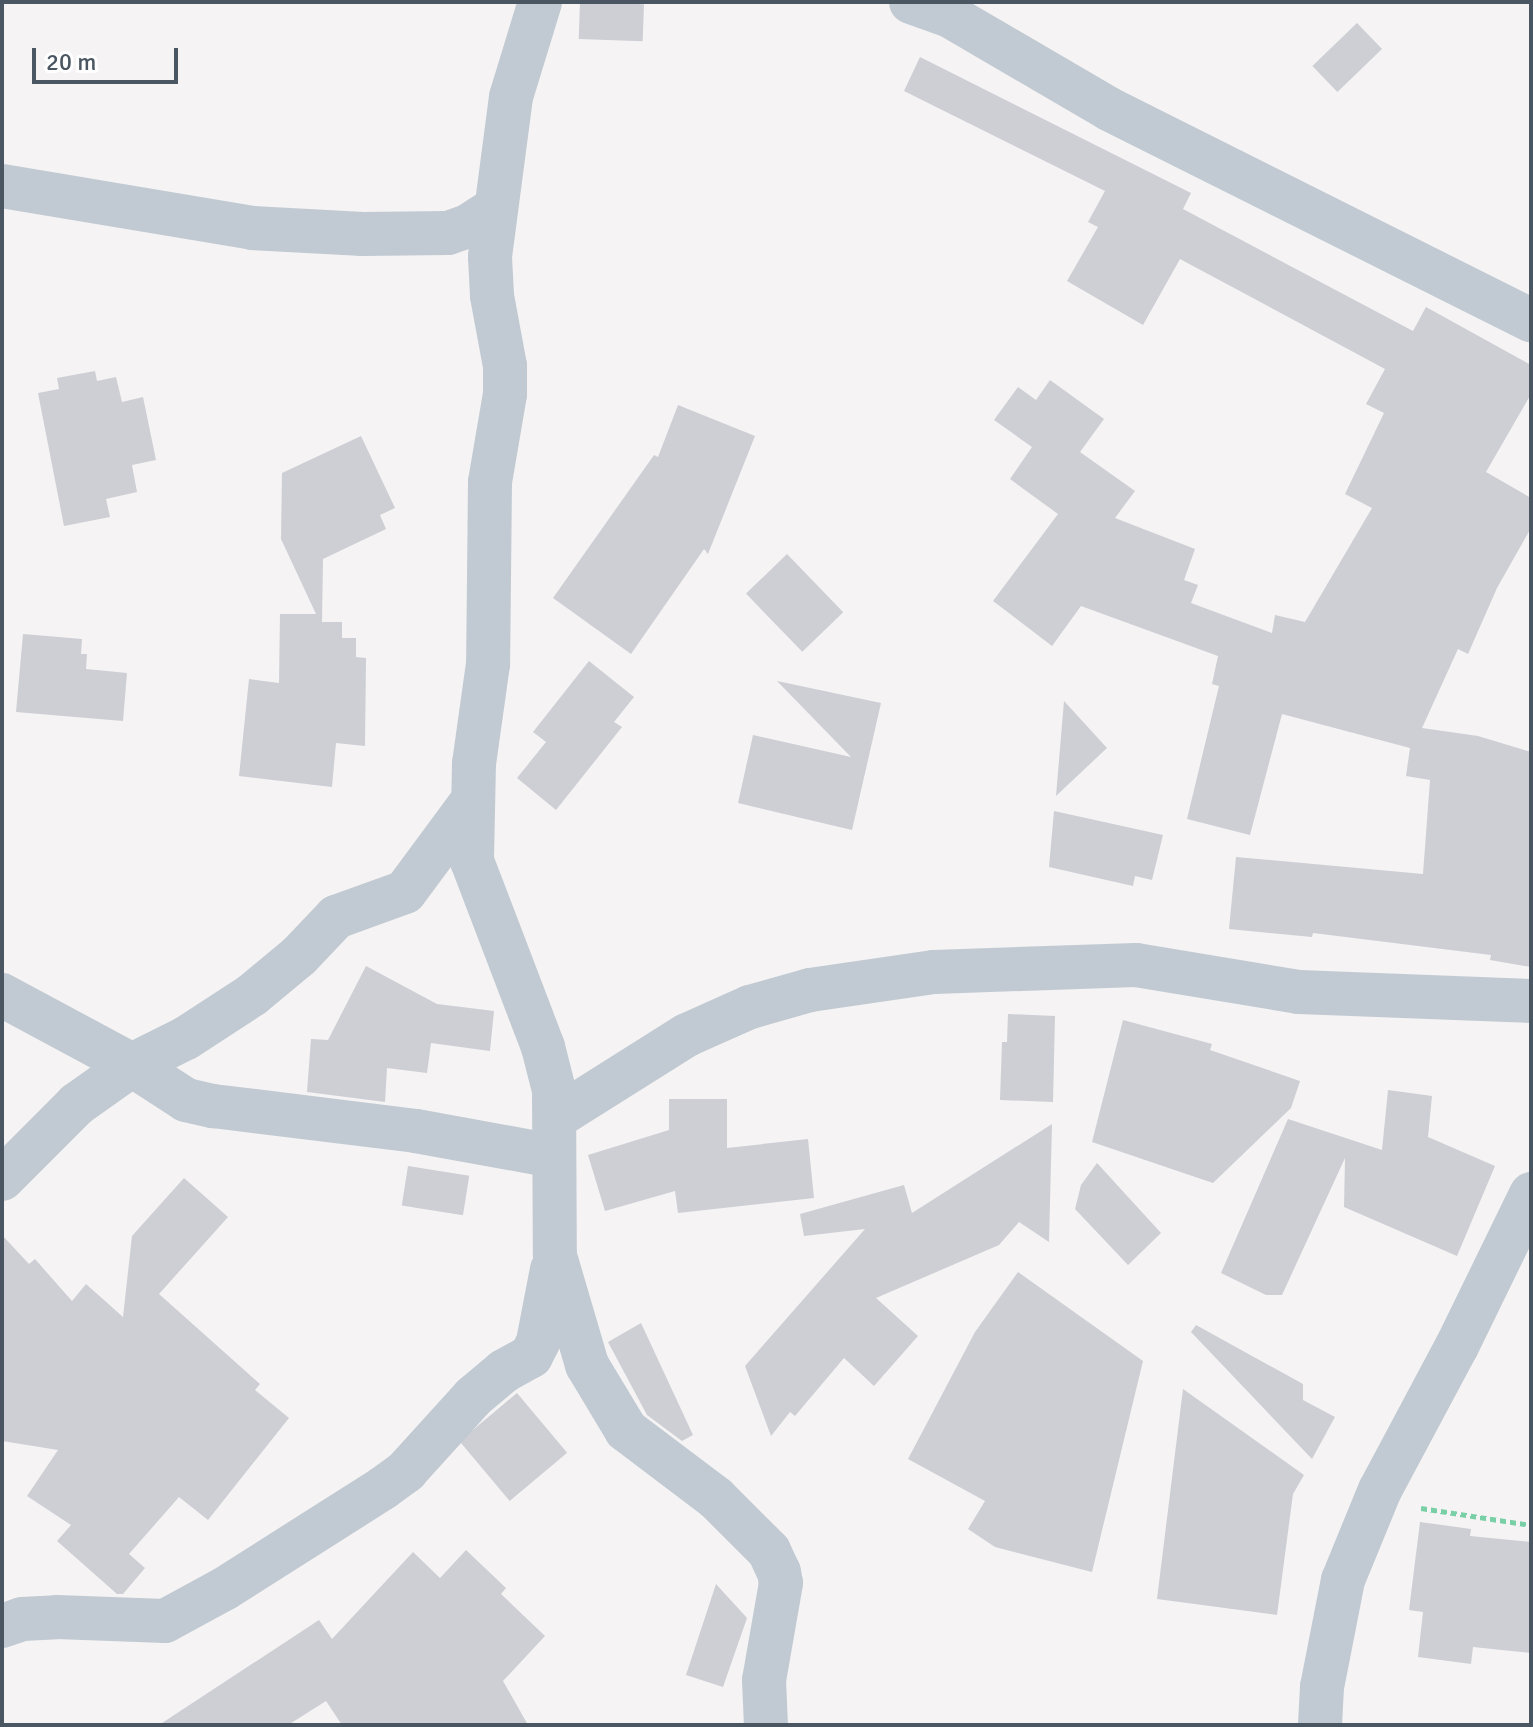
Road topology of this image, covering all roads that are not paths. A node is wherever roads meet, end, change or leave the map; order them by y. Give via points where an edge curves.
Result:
1 (540, 2) edge
2 (943, 7) edge
3 (2, 186) edge
4 (494, 209) junction
5 (1531, 320) edge
6 (473, 800) junction
7 (2, 995) edge
8 (1531, 1001) edge
9 (132, 1065) junction
10 (554, 1137) junction
11 (2, 1179) edge
12 (1531, 1194) edge
13 (555, 1256) junction
14 (2, 1626) edge
15 (766, 1725) edge
16 (1320, 1725) edge

1 - 4 street via 511,97
2 - 5 street via 1109,109
3 - 4 street via 252,228 363,234 448,233
4 - 6 street via 492,296 505,394 490,482 488,664
6 - 9 street via 405,892 336,917 252,995
6 - 10 street via 472,861 543,1047 554,1090
7 - 9 street
8 - 10 street via 1339,996 1136,965 934,972 810,990 750,1007 687,1035
9 - 10 street via 186,1100 213,1106
9 - 11 street via 77,1104
10 - 13 street
12 - 16 street via 1376,1501 1343,1580
13 - 14 street via 531,1356 473,1397 406,1471 383,1488 165,1621 57,1617
13 - 15 street via 583,1355 615,1416 716,1498 776,1562 781,1583 764,1680

